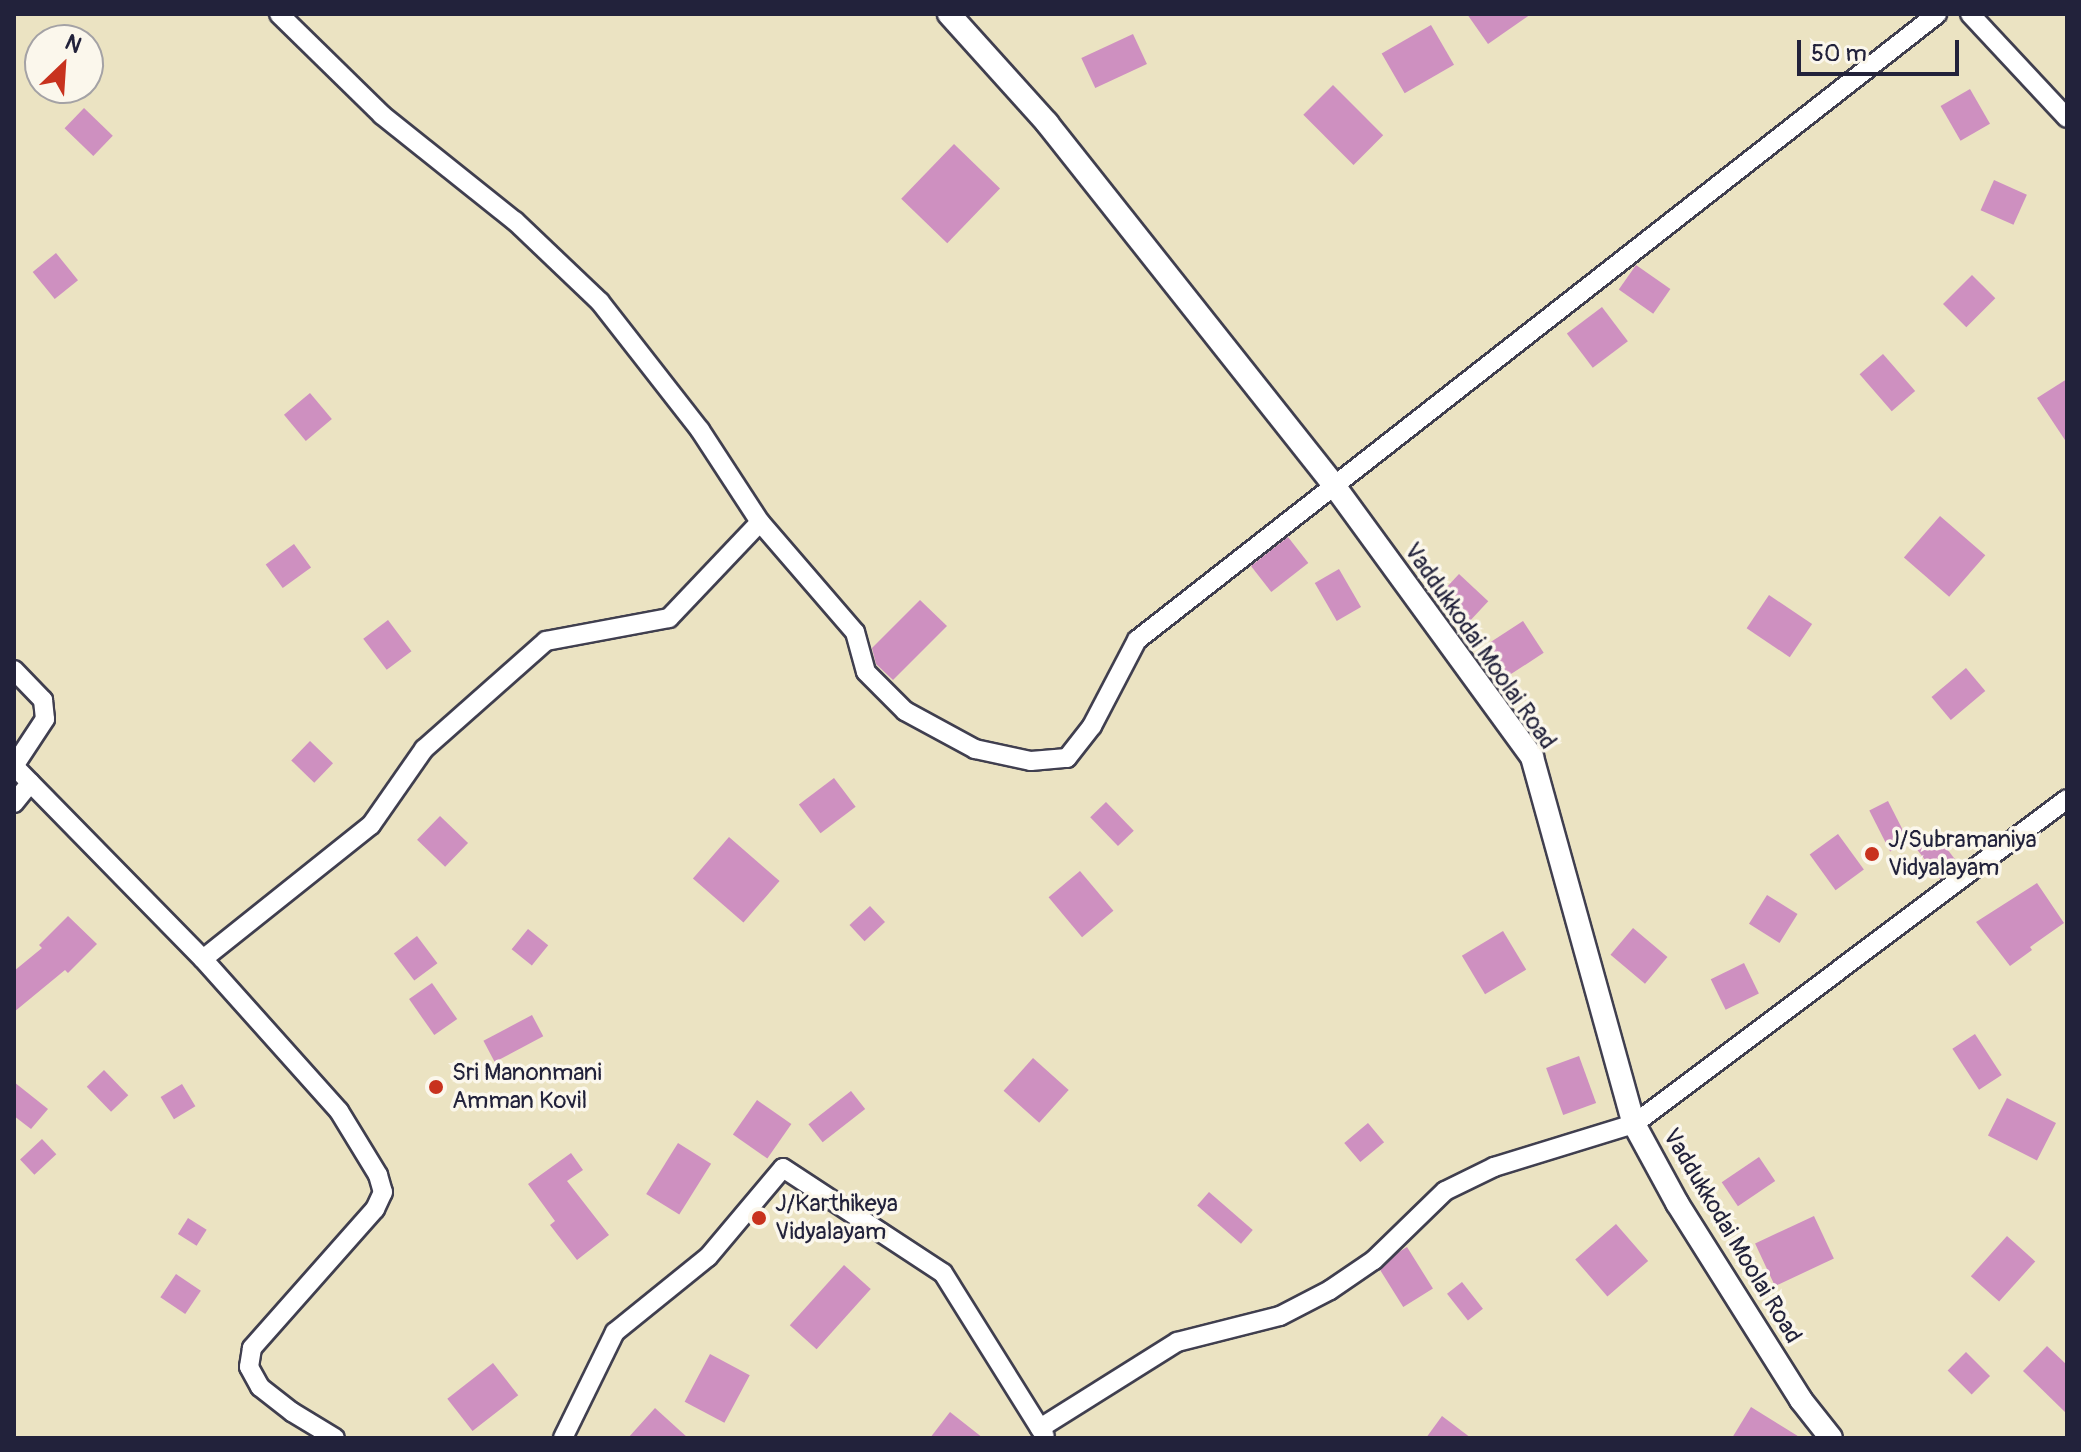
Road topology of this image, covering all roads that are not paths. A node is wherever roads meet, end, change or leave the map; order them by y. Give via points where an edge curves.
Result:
1 (279, 14) edge
2 (949, 14) edge
3 (1937, 14) edge
4 (1970, 14) edge
5 (2067, 118) edge
6 (1333, 484) junction
7 (760, 522) junction
8 (14, 670) edge
9 (30, 783) junction
10 (2067, 799) edge
11 (14, 803) edge
12 (203, 959) junction
13 (1634, 1124) junction
14 (1043, 1433) edge
15 (335, 1438) edge
16 (563, 1438) edge
17 (1831, 1438) edge

1 - 7 street via 382,115 515,221 600,302 700,430
2 - 6 street, Vaddukkodai Moolai Road via 1047,123
3 - 6 street
4 - 5 street
6 - 7 street via 1137,640 1092,726 1067,758 1043,760 975,749 905,711 866,672 855,632
6 - 13 street, Vaddukkodai Moolai Road via 1532,757
7 - 12 street via 669,618 546,641 424,749 371,825
8 - 9 street via 43,700 45,719 14,766
9 - 11 street
9 - 12 street
10 - 13 street
12 - 15 street via 339,1111 383,1192 375,1209 252,1348 249,1367 260,1387
13 - 14 street via 1494,1167 1445,1191 1374,1260 1330,1290 1280,1316 1177,1342
13 - 17 street, Vaddukkodai Moolai Road via 1677,1203 1801,1400
14 - 16 street via 943,1273 783,1168 708,1257 615,1332

